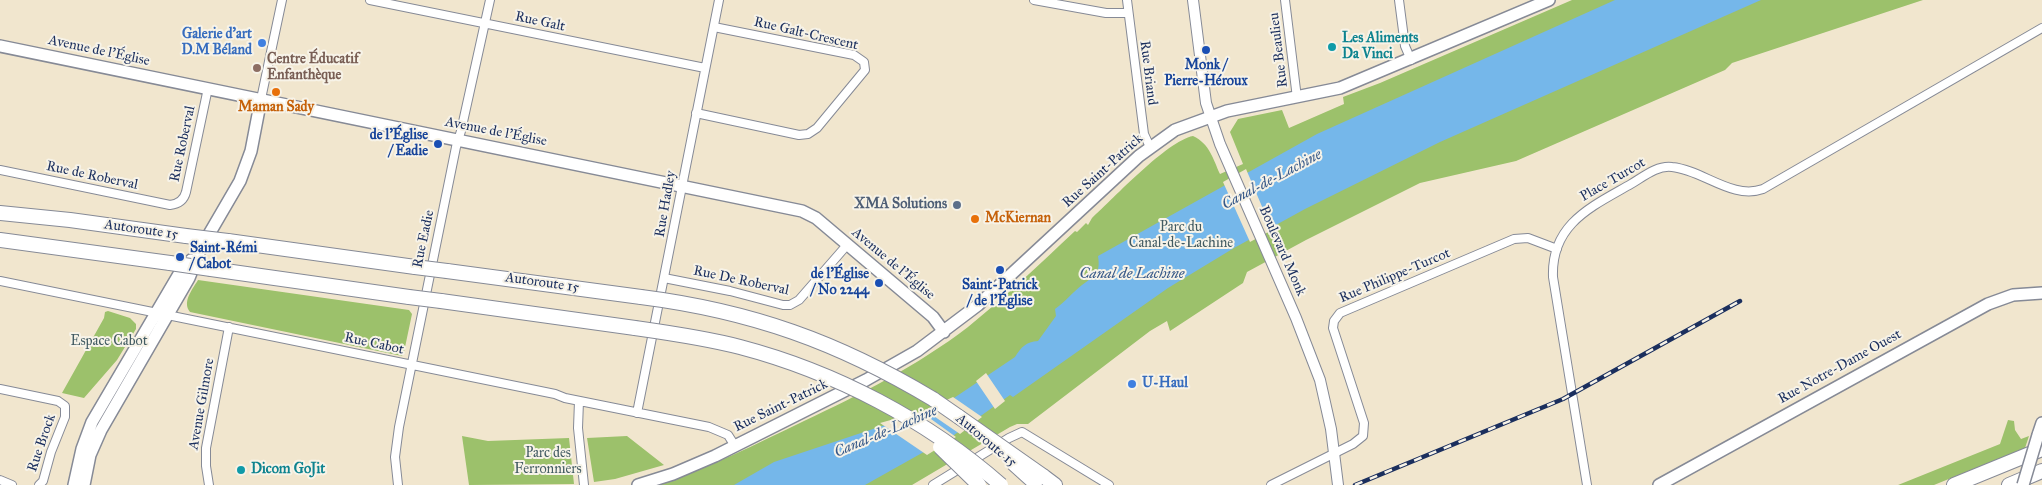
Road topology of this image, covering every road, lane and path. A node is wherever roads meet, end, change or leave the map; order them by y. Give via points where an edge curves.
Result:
1 (282, 0) edge
2 (370, 0) edge
3 (490, 0) edge
4 (719, 0) edge
5 (1034, 0) edge
6 (1127, 0) edge
7 (1193, 0) edge
8 (1285, 0) edge
9 (1399, 0) edge
10 (1549, 0) edge
11 (1128, 13) junction
12 (485, 23) junction
13 (714, 27) junction
14 (2042, 28) edge
15 (0, 46) edge
16 (1411, 60) junction
17 (705, 68) junction
18 (208, 88) junction
19 (1297, 98) junction
20 (261, 99) junction
21 (696, 113) junction
22 (1210, 117) junction
23 (458, 140) junction
24 (1150, 147) junction
25 (0, 170) edge
26 (682, 185) junction
27 (0, 203) edge
28 (179, 203) joint
29 (0, 213) edge
30 (70, 220) junction
31 (0, 240) edge
32 (847, 245) junction
33 (1556, 249) junction
34 (664, 278) junction
35 (0, 281) edge
36 (2042, 293) edge
37 (162, 314) junction
38 (229, 327) junction
39 (944, 332) junction
40 (412, 364) junction
41 (0, 389) edge
42 (579, 401) junction
43 (637, 413) junction
44 (904, 416) junction
45 (2042, 423) edge
46 (735, 446) junction
47 (2042, 449) edge
48 (1335, 453) junction
49 (2042, 470) edge
50 (0, 480) edge
51 (1038, 481) edge
52 (12, 485) edge
53 (39, 485) edge
54 (74, 485) edge
55 (84, 485) edge
56 (209, 485) edge
57 (398, 485) edge
58 (584, 485) edge
59 (638, 485) edge
60 (933, 485) edge
61 (979, 485) edge
62 (1001, 485) edge
63 (1055, 485) edge
64 (1110, 485) edge
65 (1271, 485) edge
66 (1338, 485) edge
67 (1587, 485) edge
68 (1659, 485) edge
69 (1954, 485) edge
70 (2009, 485) edge
71 (2023, 485) edge

1 - 20 street
2 - 12 street, Rue Galt
3 - 12 street, Rue Eadie
4 - 13 street, Rue Hadley
5 - 11 street via 1106,13
6 - 11 street, Rue Briand
7 - 22 street, Boulevard Monk via 1204,97
8 - 19 street, Rue Beaulieu
9 - 16 street via 1405,46
10 - 16 main road, Rue Saint-Patrick
11 - 24 street, Rue Briand via 1144,134
12 - 17 street, Rue Galt
12 - 23 street, Rue Eadie
13 - 17 street, Rue Hadley
13 - 21 street, Rue Galt-Crescent via 854,54 864,62 864,70 817,128 808,134 799,135
14 - 33 street, Place Turcot via 1763,189 1738,190 1679,168 1662,168 1581,214 1568,227
15 - 18 main road, Avenue de l'Église
16 - 19 main road, Rue Saint-Patrick via 1340,88
17 - 21 street, Rue Hadley
18 - 20 main road, Avenue de l'Église
18 - 28 street, Rue Roberval via 186,192
19 - 22 main road, Rue Saint-Patrick
20 - 23 main road, Avenue de l'Église
20 - 37 main road via 253,142 236,189 201,248 188,278
21 - 26 street, Rue Hadley
22 - 24 main road, Rue Saint-Patrick via 1175,130
22 - 48 street, Boulevard Monk via 1320,380
23 - 26 main road, Avenue de l'Église
23 - 40 street, Rue Eadie
24 - 39 main road, Rue Saint-Patrick via 986,298
25 - 28 street, Rue de Roberval via 170,205
26 - 32 main road, Avenue de l'Église via 802,211 816,218
26 - 34 street, Rue Hadley
27 - 30 highway
29 - 30 highway, Autoroute 15
30 - 51 highway, Autoroute 15, bridge via 642,297 730,312 817,340 898,378 959,417
31 - 44 highway, Autoroute 15, bridge via 635,328 720,343 784,360 845,385
32 - 34 street, Rue De Roberval via 803,295 790,305
32 - 39 main road, Avenue de l'Église via 933,317
33 - 48 street, Rue Philippe-Turcot via 1528,238 1514,239 1340,313 1333,328 1365,432 1358,441
33 - 67 street, Place Turcot via 1553,264 1555,294
34 - 43 street, Rue Hadley
35 - 37 street, Rue Cabot
36 - 68 main road, Rue Notre-Dame Ouest via 2013,295 1988,304
37 - 38 street, Rue Cabot
37 - 54 main road via 92,422
37 - 55 main road via 90,454
38 - 40 street, Rue Cabot
38 - 56 street, Avenue Gilmore via 206,448
39 - 46 main road, Rue Saint-Patrick via 866,380
40 - 42 street, Rue Cabot
40 - 57 street, Rue Eadie via 396,446
41 - 53 street, Rue Brock via 58,401 66,408
42 - 43 street, Rue Cabot
42 - 58 street
43 - 46 street, Rue Cabot via 716,430 728,435
44 - 61 highway, bridge
44 - 62 highway, bridge via 958,450
45 - 71 main road, bridge
46 - 59 main road, Rue Saint-Patrick
47 - 69 highway
48 - 65 street
48 - 66 street, Boulevard Monk
49 - 70 highway
50 - 52 street
51 - 63 highway, Autoroute 15
60 - 64 street via 1020,432 1032,436

